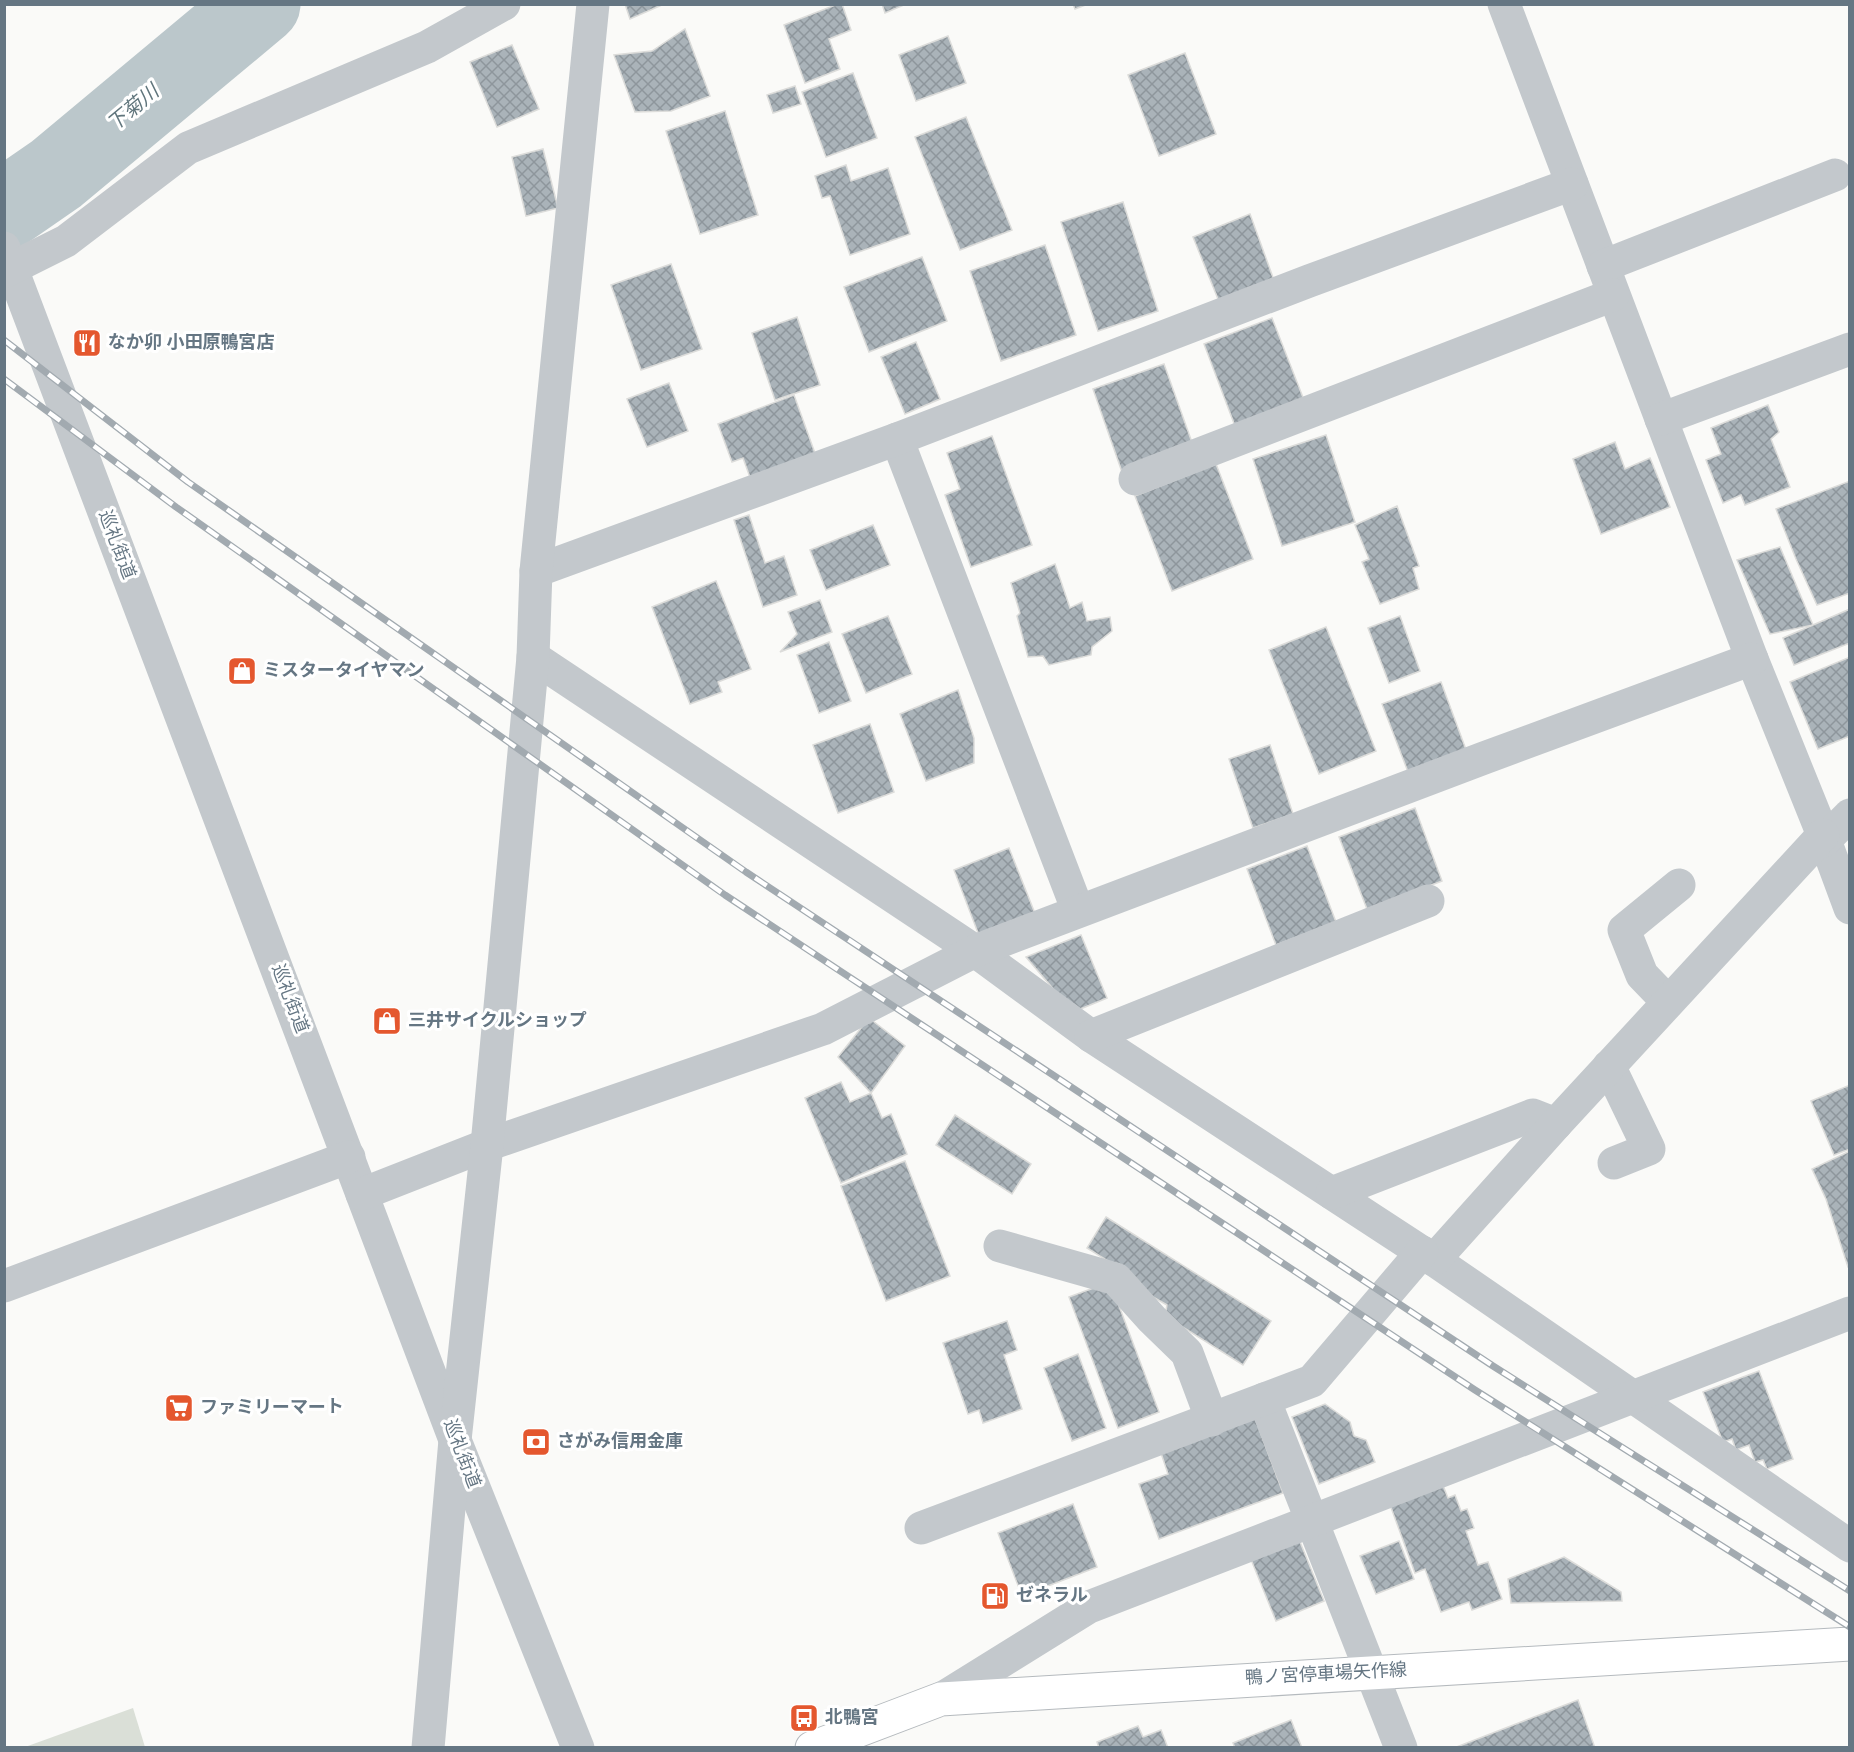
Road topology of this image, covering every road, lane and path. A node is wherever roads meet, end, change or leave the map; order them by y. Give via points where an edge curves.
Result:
1 (504, 4) edge
2 (593, 4) edge
3 (1504, 4) edge
4 (1835, 175) dead end
5 (1572, 184) junction
6 (7, 263) edge
7 (1608, 280) junction
8 (1850, 349) edge
9 (1661, 418) junction
10 (897, 439) junction
11 (1135, 479) dead end
12 (536, 571) junction
13 (533, 657) junction
14 (1752, 659) junction
15 (1850, 815) edge
16 (1824, 838) junction
17 (1679, 885) dead end
18 (1428, 901) dead end
19 (1850, 908) edge
20 (1078, 911) junction
21 (975, 951) junction
22 (1668, 1002) junction
23 (1091, 1036) junction
24 (1610, 1066) junction
25 (1556, 1124) junction
26 (487, 1145) junction
27 (349, 1158) junction
28 (1614, 1162) dead end
29 (1332, 1193) junction
30 (362, 1194) junction
31 (1000, 1246) dead end
32 (1428, 1256) junction
33 (4, 1286) edge
34 (1850, 1313) edge
35 (1633, 1398) junction
36 (1264, 1399) junction
37 (1212, 1420) junction
38 (455, 1440) junction
39 (1313, 1521) junction
40 (921, 1528) dead end
41 (1850, 1546) edge
42 (1850, 1644) edge
43 (1371, 1672) junction
44 (941, 1699) junction
45 (428, 1748) edge
46 (578, 1748) edge
47 (812, 1748) edge
48 (1401, 1748) edge

1 - 6 street via 427,46 188,148 66,241
2 - 12 street
3 - 5 street
4 - 7 street
5 - 7 street
5 - 10 street
6 - 27 street, 巡礼街道
7 - 9 street
7 - 11 street
8 - 9 street
9 - 14 street
10 - 12 street
10 - 20 street
12 - 13 street
13 - 21 street
13 - 26 street
14 - 16 street
14 - 20 street
15 - 16 street
16 - 19 street
16 - 22 street
17 - 22 street via 1624,930 1642,975
18 - 23 street
20 - 21 street
21 - 23 street
21 - 26 street via 824,1029
22 - 24 street
23 - 29 street
24 - 25 street
24 - 28 street via 1648,1149
25 - 29 street via 1533,1115
25 - 32 street
26 - 30 street
26 - 38 street
27 - 30 street, 巡礼街道
27 - 33 street
29 - 32 street
30 - 38 street, 巡礼街道
31 - 37 street via 1116,1279 1187,1353
32 - 35 street
32 - 36 street via 1312,1381
34 - 35 street
35 - 39 street
35 - 41 street
36 - 37 street
36 - 39 street
37 - 40 street
38 - 45 street
38 - 46 street, 巡礼街道
39 - 43 street
39 - 44 street via 1089,1607
42 - 43 main road, 鴨ノ宮停車場矢作線
43 - 44 main road, 鴨ノ宮停車場矢作線
43 - 48 street
44 - 47 main road, 鴨ノ宮停車場矢作線

